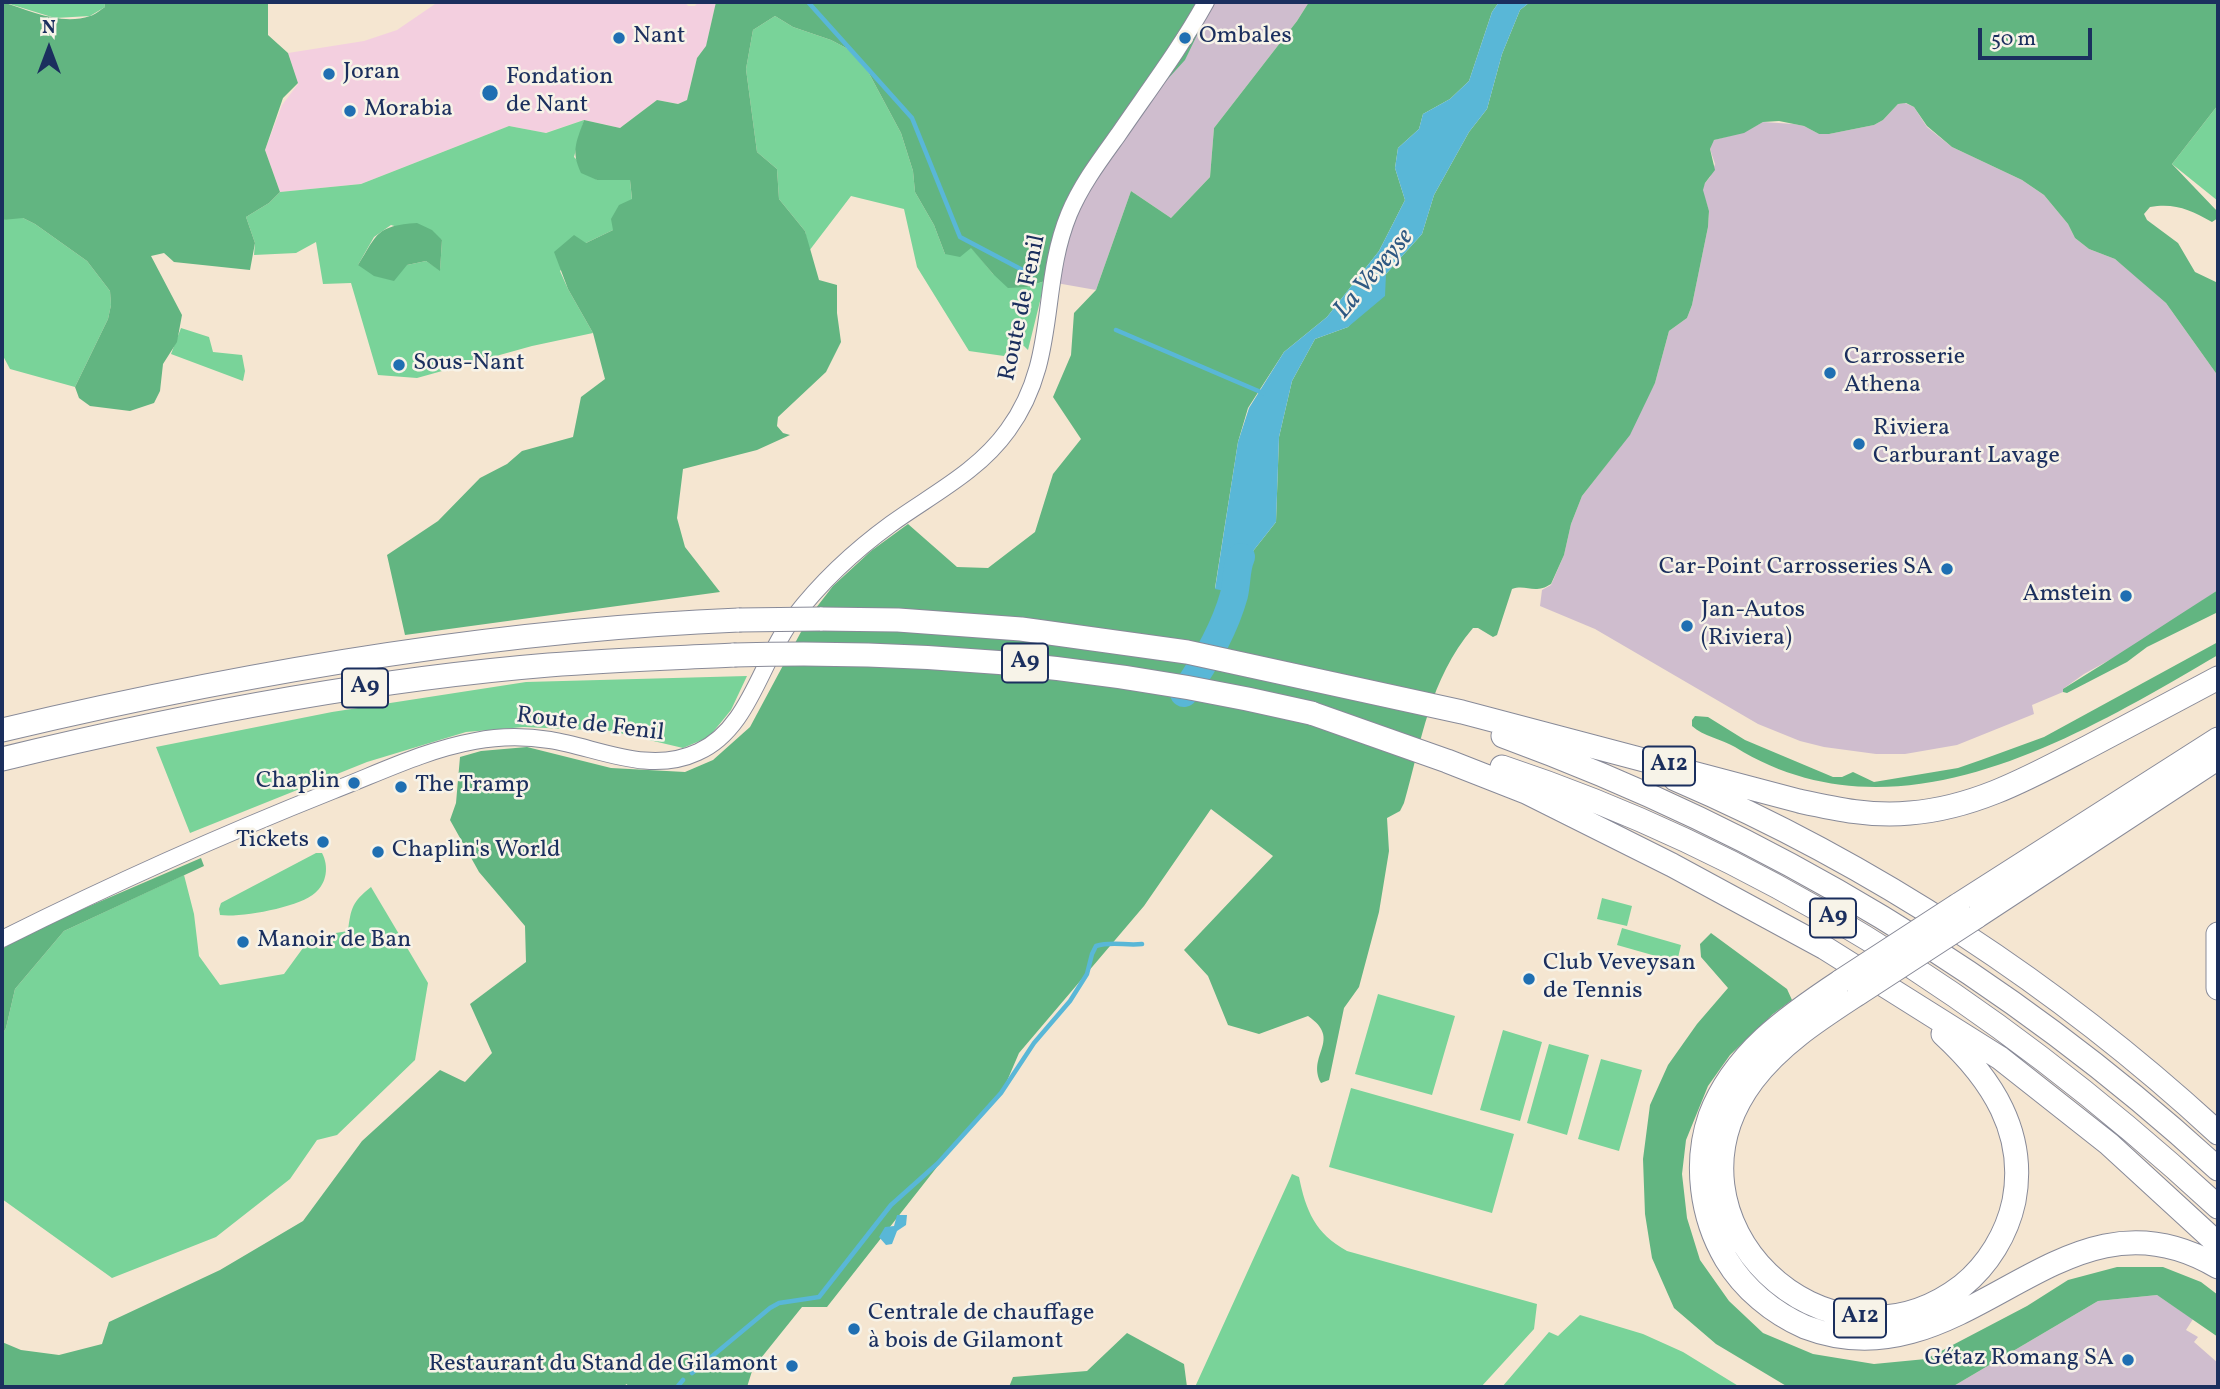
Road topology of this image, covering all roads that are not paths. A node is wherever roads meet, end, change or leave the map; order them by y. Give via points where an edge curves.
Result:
1 (1206, 2) edge
2 (2218, 678) edge
3 (1461, 716) junction
4 (2, 730) edge
5 (2218, 739) edge
6 (1449, 756) junction
7 (2218, 758) edge
8 (2, 760) edge
9 (1967, 911) junction
10 (2218, 934) edge
11 (2, 939) edge
12 (1850, 987) junction
13 (2218, 988) edge
14 (1902, 997) junction
15 (2218, 1133) edge
16 (2218, 1169) edge
17 (2218, 1207) edge
18 (2218, 1244) edge
19 (2218, 1268) edge

1 - 11 street, Route de Fenil via 1069,213 1058,248 1038,369 1010,428 992,451 966,472 850,555 793,617 741,711 716,741 688,756 659,761 552,740 506,737 467,742 195,847
2 - 3 highway, A12 via 1996,793 1954,807 1908,814 1860,813 1810,803
3 - 4 highway, A9, bridge via 1214,657 1049,632 898,620 740,620 574,631 429,649 175,692
3 - 15 highway via 1599,752 1662,774 1841,862 1945,924 2042,990
3 - 16 highway, A9 via 1702,819 1893,922 2059,1035
5 - 9 highway, A12
6 - 8 highway, A9, bridge via 1311,713 1163,682 1028,664 878,654 734,655 537,666 375,687 174,722
6 - 14 highway via 1611,833 1785,925
6 - 17 highway, A9 via 1540,780 1659,830 1878,944 2053,1066
7 - 9 highway, A12
9 - 12 highway, A12, bridge
10 - 13 highway
12 - 14 highway, A12 via 1752,1080 1729,1126 1722,1168 1732,1224 1764,1274 1811,1307 1858,1318 1915,1312 1970,1280 1999,1242 2010,1218 2017,1181 2012,1133 1997,1097 1971,1061
12 - 19 highway, A12 via 1792,1015 1752,1050 1724,1087 1706,1131 1702,1176 1713,1231 1741,1280 1772,1308 1797,1324 1830,1335 1890,1338 1944,1322 2064,1260 2112,1244 2163,1245
14 - 18 highway via 2000,1058 2053,1098

